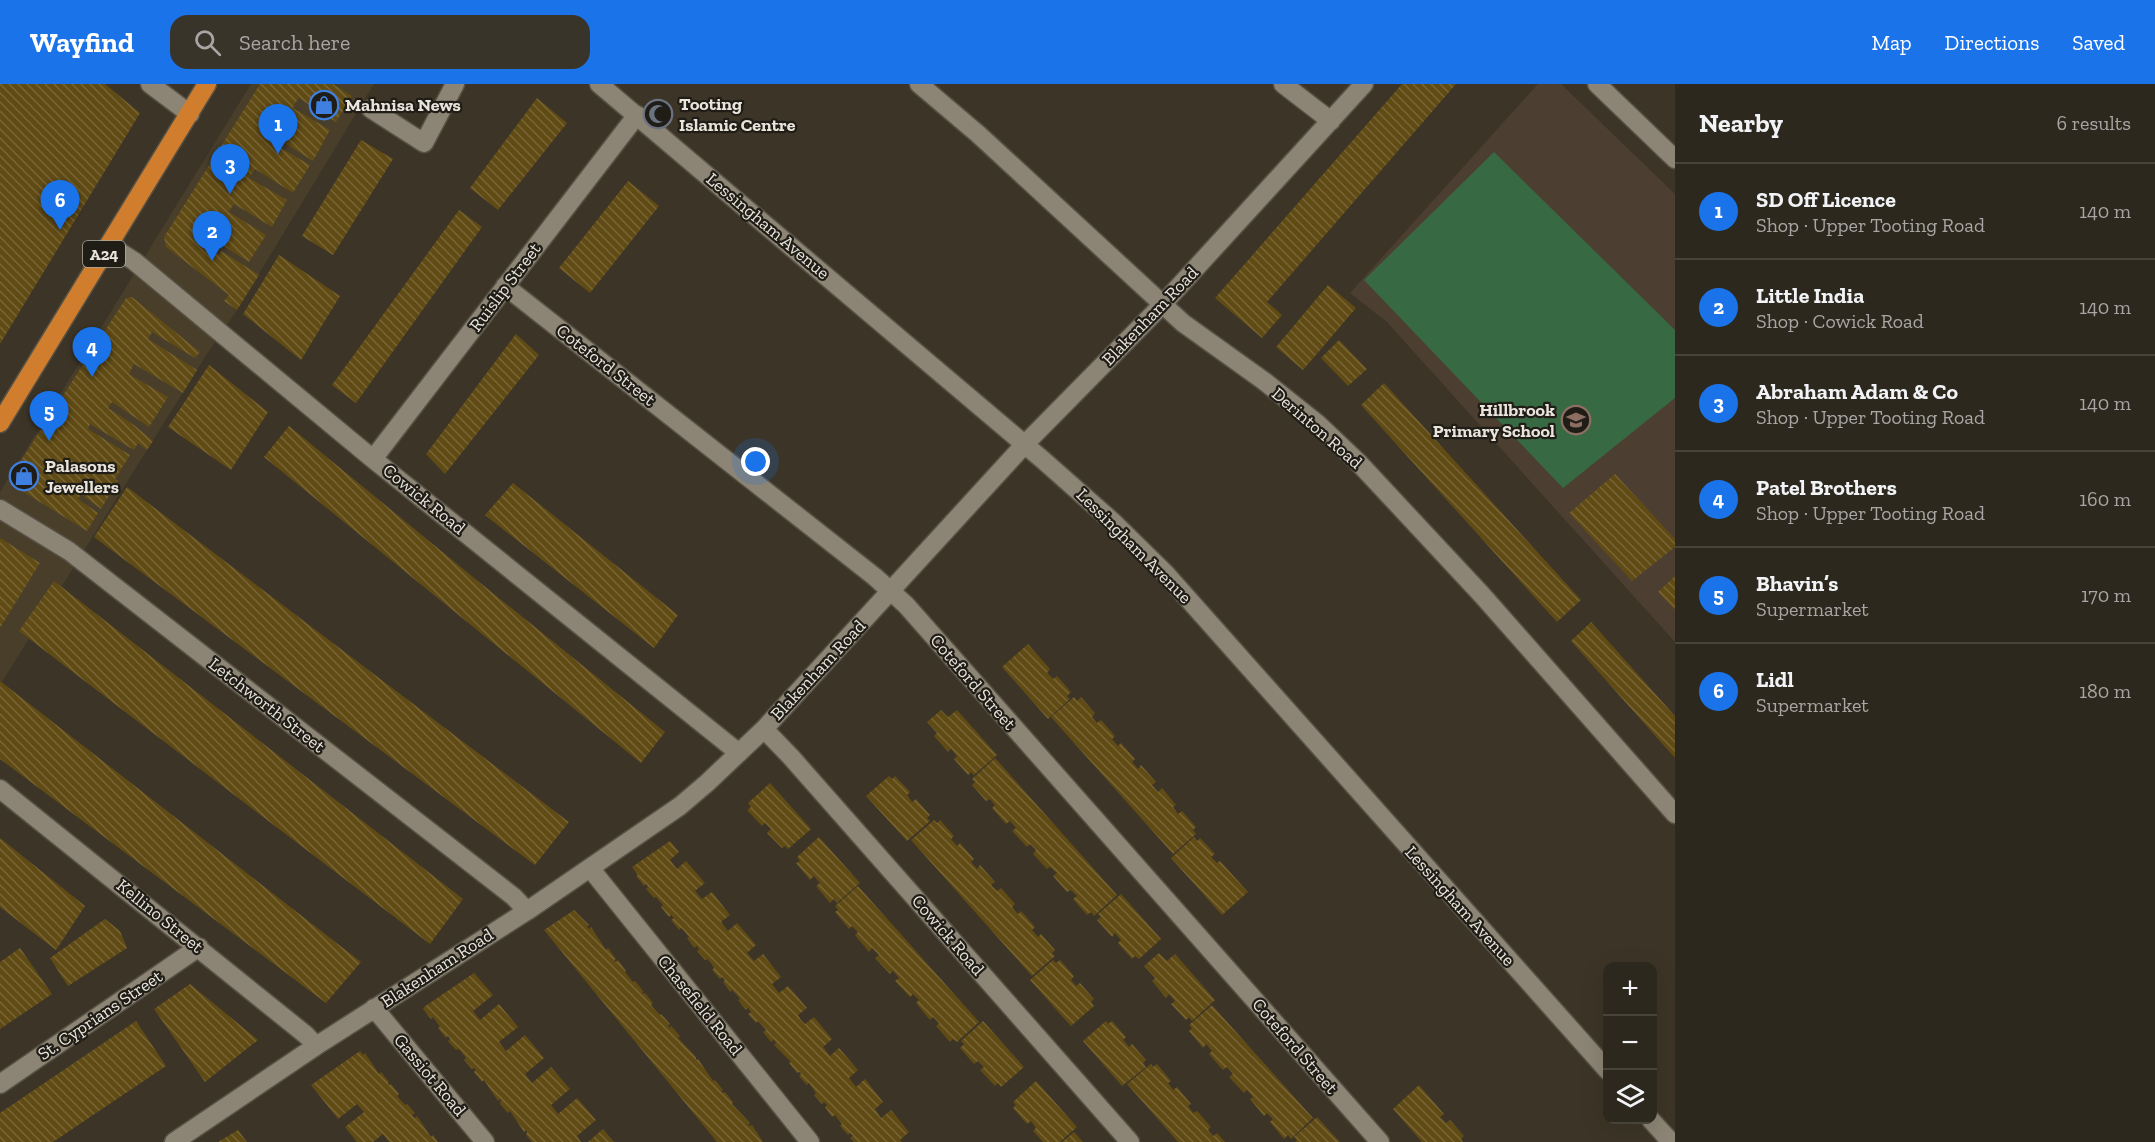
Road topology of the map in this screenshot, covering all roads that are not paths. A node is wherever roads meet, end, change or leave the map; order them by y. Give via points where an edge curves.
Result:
1 (150, 84) edge
2 (207, 84) edge
3 (455, 84) edge
4 (599, 84) edge
5 (919, 84) edge
6 (1283, 84) edge
7 (1364, 84) edge
8 (1597, 84) edge
9 (371, 110) dead end
10 (190, 114) junction
11 (637, 115) junction
12 (1331, 121) junction
13 (1675, 159) edge
14 (109, 245) junction
15 (505, 286) junction
16 (1162, 305) junction
17 (0, 423) edge
18 (1025, 444) junction
19 (373, 459) junction
20 (0, 509) edge
21 (891, 591) junction
22 (764, 729) junction
23 (739, 753) junction
24 (0, 789) edge
25 (1675, 814) edge
26 (590, 868) junction
27 (527, 910) junction
28 (199, 947) junction
29 (374, 1008) junction
30 (316, 1046) junction
31 (1607, 1070) edge
32 (0, 1084) edge
33 (1655, 1124) edge
34 (174, 1142) edge
35 (485, 1142) edge
36 (810, 1142) edge
37 (1130, 1142) edge
38 (1380, 1142) edge
39 (1671, 1142) edge

1 - 10 street
2 - 10 highway, A24
3 - 9 street via 424,142
4 - 11 street, Lessingham Avenue
5 - 16 street, Derinton Road
6 - 12 street
7 - 12 street, Blakenham Road
8 - 13 street
10 - 14 highway, A24
11 - 15 street, Ruislip Street
11 - 18 street, Lessingham Avenue
12 - 16 street, Blakenham Road
14 - 17 highway, A24
14 - 19 street, Cowick Road via 180,298
15 - 19 street, Ruislip Street
15 - 21 street, Coteford Street
16 - 18 street, Blakenham Road
16 - 25 street, Derinton Road via 1318,424 1358,462 1482,595
18 - 21 street, Blakenham Road
18 - 31 street, Lessingham Avenue via 1166,574
19 - 23 street, Cowick Road
20 - 27 street, Letchworth Street via 69,550
21 - 22 street, Blakenham Road
21 - 38 street, Coteford Street
22 - 23 street, Blakenham Road
22 - 37 street, Cowick Road
23 - 26 street, Blakenham Road via 680,806
24 - 28 street, Kellino Street
26 - 27 street, Blakenham Road
26 - 36 street, Chasefield Road
27 - 29 street, Blakenham Road
28 - 30 street, Kellino Street
28 - 32 street, St. Cyprians Street
29 - 30 street, Blakenham Road
29 - 35 street, Gassiot Road
30 - 34 street, Blakenham Road
33 - 39 street

